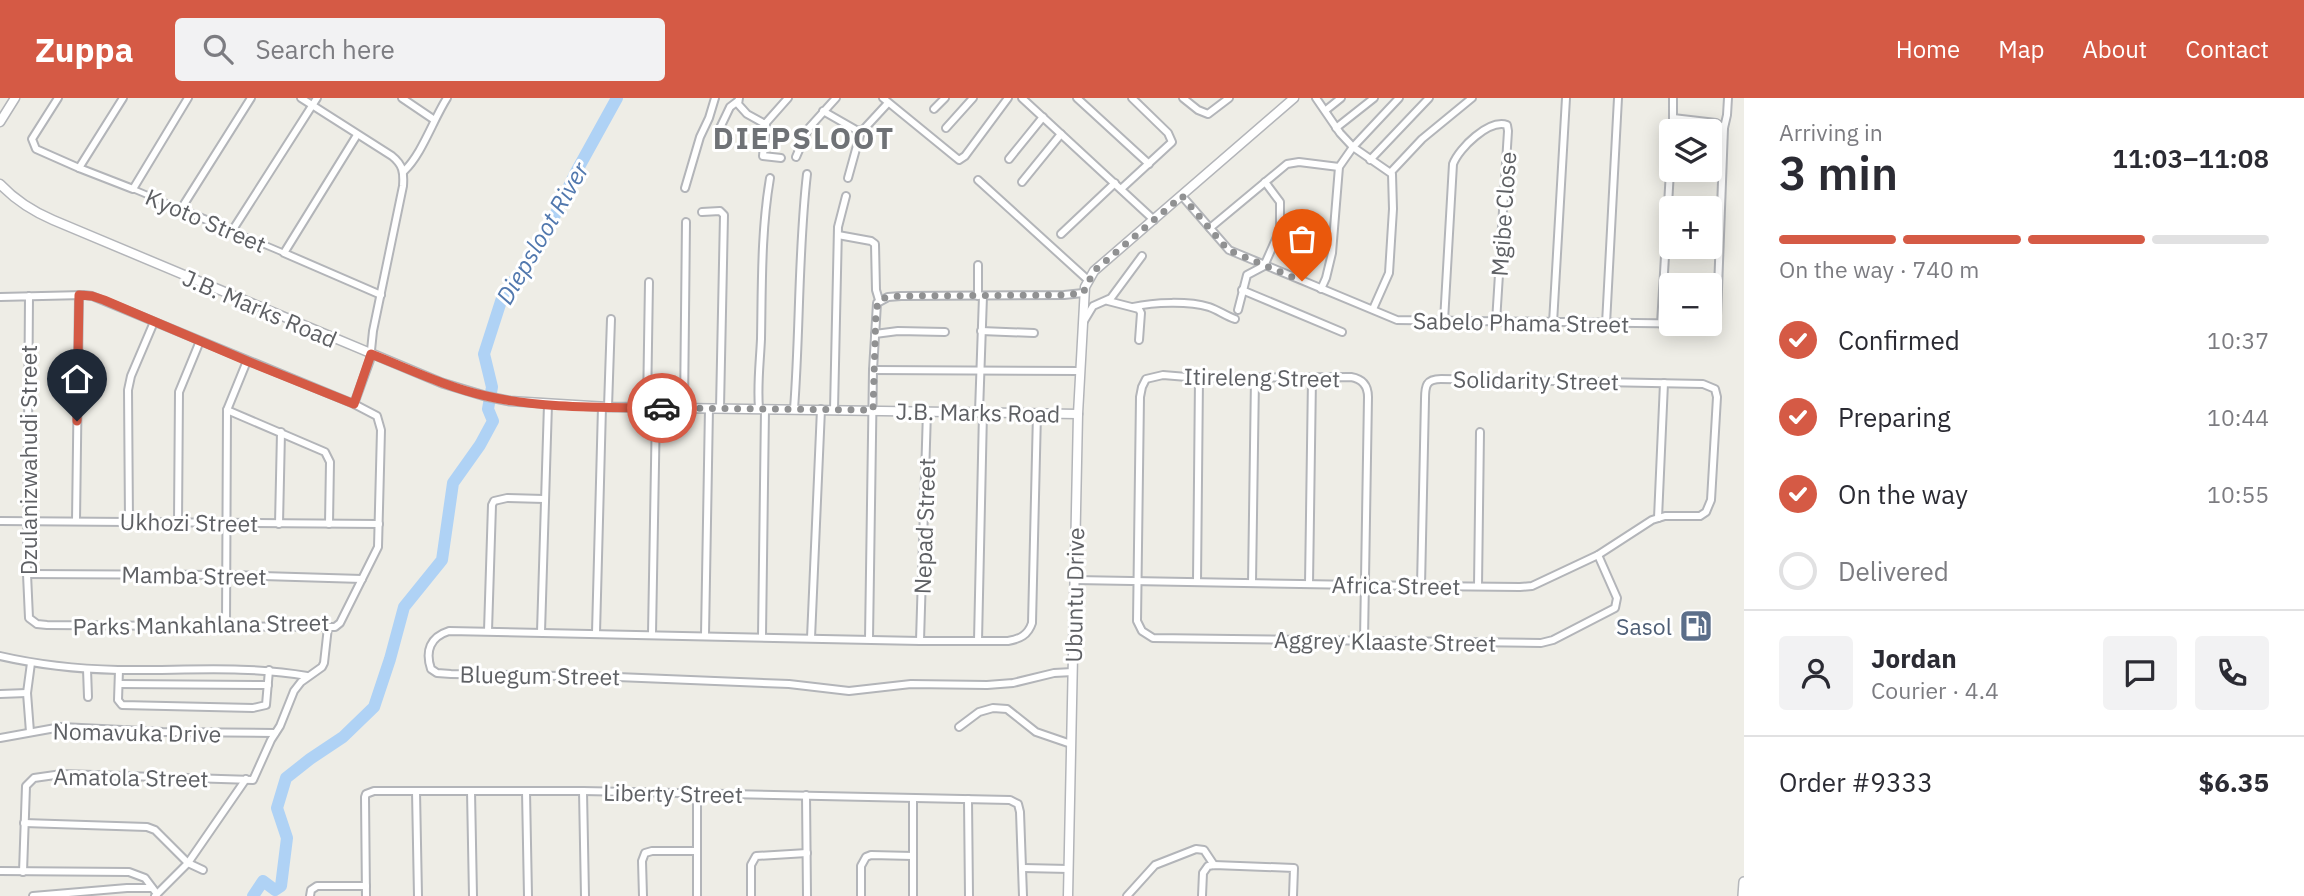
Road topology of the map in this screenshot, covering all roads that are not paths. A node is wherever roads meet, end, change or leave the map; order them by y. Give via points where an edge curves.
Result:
1 (15, 98) edge
2 (58, 98) edge
3 (122, 98) edge
4 (188, 98) edge
5 (251, 98) edge
6 (301, 98) edge
7 (317, 98) edge
8 (402, 98) edge
9 (447, 98) edge
10 (715, 98) edge
11 (789, 98) edge
12 (836, 98) edge
13 (945, 98) edge
14 (973, 98) edge
15 (1008, 98) edge
16 (1022, 98) edge
17 (1077, 98) edge
18 (1132, 98) edge
19 (1183, 98) edge
20 (1229, 98) edge
21 (1294, 98) edge
22 (1316, 98) edge
23 (1341, 98) edge
24 (1374, 98) edge
25 (1399, 98) edge
26 (1429, 98) edge
27 (1472, 98) edge
28 (1566, 98) edge
29 (1618, 98) edge
30 (1673, 98) edge
31 (1728, 98) edge
32 (738, 100) edge
33 (886, 100) edge
34 (313, 106) junction
35 (934, 109) dead end
36 (1326, 110) junction
37 (823, 111) junction
38 (1043, 117) junction
39 (1673, 118) joint
40 (433, 119) junction
41 (0, 122) edge
42 (766, 124) junction
43 (946, 128) dead end
44 (1336, 128) junction
45 (1724, 128) junction
46 (719, 130) dead end
47 (861, 131) junction
48 (1061, 134) junction
49 (357, 135) junction
50 (1353, 147) junction
51 (796, 157) dead end
52 (781, 158) dead end
53 (1009, 159) dead end
54 (1370, 160) junction
55 (1149, 164) junction
56 (1339, 167) junction
57 (79, 168) junction
58 (404, 171) junction
59 (1391, 172) junction
60 (807, 174) dead end
61 (770, 178) dead end
62 (848, 178) dead end
63 (978, 180) dead end
64 (1022, 182) dead end
65 (1669, 182) edge
66 (1115, 183) junction
67 (1265, 183) junction
68 (0, 184) edge
69 (685, 188) dead end
70 (133, 189) junction
71 (1121, 189) junction
72 (846, 196) dead end
73 (1182, 196) junction
74 (181, 209) junction
75 (702, 212) dead end
76 (1154, 220) junction
77 (685, 222) dead end
78 (1210, 228) junction
79 (232, 231) junction
80 (1061, 234) dead end
81 (838, 235) junction
82 (284, 253) junction
83 (1142, 256) dead end
84 (978, 265) dead end
85 (1264, 266) junction
86 (1664, 273) edge
87 (1718, 273) edge
88 (1088, 280) junction
89 (649, 282) dead end
90 (1321, 289) junction
91 (1242, 290) junction
92 (1083, 293) junction
93 (79, 295) junction
94 (381, 295) junction
95 (29, 296) junction
96 (981, 296) junction
97 (0, 298) edge
98 (879, 300) junction
99 (1108, 301) junction
100 (1133, 307) junction
101 (1373, 309) junction
102 (1238, 310) dead end
103 (611, 320) dead end
104 (1235, 320) dead end
105 (1444, 321) junction
106 (1496, 321) junction
107 (154, 322) junction
108 (1553, 323) junction
109 (1606, 324) junction
110 (1659, 324) edge
111 (1082, 326) junction
112 (981, 331) junction
113 (945, 332) dead end
114 (1342, 332) dead end
115 (1034, 333) dead end
116 (875, 334) junction
117 (1139, 340) dead end
118 (200, 341) junction
119 (371, 354) junction
120 (247, 361) junction
121 (873, 370) junction
122 (980, 370) junction
123 (1080, 371) junction
124 (1199, 378) junction
125 (1255, 378) junction
126 (1312, 378) junction
127 (1664, 383) junction
128 (354, 404) junction
129 (548, 404) junction
130 (605, 407) junction
131 (651, 407) junction
132 (684, 408) junction
133 (709, 408) junction
134 (720, 408) junction
135 (762, 409) junction
136 (794, 409) junction
137 (821, 409) junction
138 (227, 410) junction
139 (834, 410) junction
140 (873, 410) junction
141 (927, 411) junction
142 (981, 412) junction
143 (1037, 413) junction
144 (1078, 414) junction
145 (281, 432) junction
146 (1480, 432) dead end
147 (544, 499) junction
148 (1700, 516) joint
149 (1658, 518) junction
150 (27, 520) junction
151 (0, 521) edge
152 (76, 521) junction
153 (129, 522) junction
154 (178, 522) junction
155 (226, 523) junction
156 (279, 524) junction
157 (329, 524) junction
158 (379, 524) junction
159 (1598, 555) junction
160 (27, 574) junction
161 (227, 575) junction
162 (362, 579) junction
163 (1075, 580) junction
164 (1139, 581) junction
165 (1197, 582) junction
166 (1252, 583) junction
167 (1308, 584) junction
168 (1365, 585) junction
169 (1421, 586) junction
170 (1478, 586) junction
171 (33, 622) joint
172 (226, 625) junction
173 (328, 627) junction
174 (488, 631) junction
175 (541, 632) junction
176 (596, 633) junction
177 (652, 634) junction
178 (705, 635) junction
179 (762, 636) junction
180 (811, 638) junction
181 (869, 639) junction
182 (1364, 640) junction
183 (920, 641) junction
184 (978, 641) junction
185 (0, 656) edge
186 (31, 663) junction
187 (87, 669) junction
188 (119, 670) junction
189 (269, 670) junction
190 (1073, 672) junction
191 (307, 676) junction
192 (119, 684) junction
193 (268, 685) junction
194 (27, 693) junction
195 (0, 694) edge
196 (88, 697) dead end
197 (959, 727) dead end
198 (30, 732) junction
199 (275, 733) junction
200 (0, 738) edge
201 (1071, 744) junction
202 (246, 779) junction
203 (416, 791) junction
204 (471, 791) junction
205 (526, 791) junction
206 (583, 791) junction
207 (696, 793) junction
208 (806, 795) junction
209 (913, 798) junction
210 (968, 799) junction
211 (24, 823) junction
212 (696, 851) junction
213 (807, 853) junction
214 (913, 856) junction
215 (188, 863) junction
216 (1214, 865) junction
217 (1023, 868) junction
218 (1069, 869) junction
219 (203, 870) dead end
220 (0, 871) edge
221 (23, 872) junction
222 (1744, 882) edge
223 (366, 886) junction
224 (152, 888) junction
225 (156, 895) edge
226 (33, 896) edge
227 (310, 896) edge
228 (366, 896) edge
229 (418, 896) edge
230 (473, 896) edge
231 (528, 896) edge
232 (585, 896) edge
233 (643, 896) edge
234 (696, 896) edge
235 (751, 896) edge
236 (807, 896) edge
237 (861, 896) edge
238 (914, 896) edge
239 (969, 896) edge
240 (1023, 896) edge
241 (1068, 896) edge
242 (1127, 896) edge
243 (1202, 896) edge
244 (1293, 896) edge
245 (1743, 896) edge

1 - 41 street
2 - 57 street, Kyoto Street via 32,139 33,145
3 - 57 street
4 - 70 street
5 - 74 street
6 - 34 street
7 - 34 street
8 - 40 street
9 - 40 street
10 - 69 street
11 - 42 street
12 - 37 street
13 - 35 street
14 - 43 street
15 - 33 street via 959,160
16 - 38 street
17 - 55 street
18 - 55 street via 1172,140
19 - 20 street via 1208,114
21 - 73 street
22 - 36 street
23 - 36 street
24 - 44 street
25 - 50 street
26 - 54 street
27 - 59 street
28 - 108 street
29 - 109 street
30 - 39 street
31 - 45 street, Sabelo Phama Street
32 - 42 street via 747,114
32 - 46 street
33 - 47 street
34 - 49 street
34 - 79 street
36 - 44 street
37 - 47 street
37 - 51 street via 804,136
38 - 48 street
38 - 53 street
39 - 45 street
40 - 58 street
42 - 52 street via 763,156
44 - 50 street
45 - 87 street, Sabelo Phama Street
47 - 62 street
48 - 64 street
48 - 66 street
49 - 58 street via 392,156
49 - 82 street
50 - 54 street
50 - 56 street
54 - 59 street
55 - 71 street
56 - 67 street via 1287,164
56 - 90 street via 1332,253
57 - 70 street, Kyoto Street
58 - 94 street
59 - 101 street via 1389,273
60 - 136 street
61 - 135 street via 764,215 757,380
63 - 88 street
65 - 86 street
66 - 71 street
66 - 80 street
67 - 78 street
67 - 85 street via 1280,202 1281,225
68 - 119 street, J.B. Marks Road via 32,211
70 - 74 street, Kyoto Street
71 - 76 street
72 - 81 street
73 - 76 street
73 - 78 street, Sabelo Phama Street
74 - 79 street, Kyoto Street
75 - 134 street via 724,215
76 - 88 street
77 - 132 street
78 - 85 street, Sabelo Phama Street via 1228,250
79 - 82 street, Kyoto Street
81 - 98 street via 875,244
81 - 139 street
82 - 94 street, Kyoto Street
83 - 99 street
84 - 96 street
85 - 90 street, Sabelo Phama Street
85 - 91 street via 1247,275
88 - 92 street
89 - 131 street
90 - 101 street, Sabelo Phama Street
91 - 102 street
91 - 114 street
92 - 96 street
92 - 111 street, Ubuntu Drive
93 - 95 street, Parks Mankahlana Street
93 - 107 street, Parks Mankahlana Street via 104,300
93 - 152 street
94 - 119 street
95 - 97 street, Parks Mankahlana Street
95 - 150 street, Dzulanizwahudi Street
96 - 98 street
96 - 112 street
98 - 116 street
99 - 100 street
99 - 111 street via 1093,306
100 - 104 street via 1201,305
100 - 117 street via 1141,313
101 - 105 street, Sabelo Phama Street via 1397,320
103 - 130 street
105 - 106 street, Sabelo Phama Street
105 - 106 street, Mgibe Close via 1452,164 1485,130 1499,123 1506,124 1508,131
106 - 108 street, Sabelo Phama Street
107 - 118 street, Parks Mankahlana Street
107 - 153 street via 128,390
108 - 109 street, Sabelo Phama Street
109 - 110 street, Sabelo Phama Street
111 - 123 street, Ubuntu Drive
112 - 115 street
112 - 122 street
113 - 116 street
116 - 121 street
118 - 120 street, Parks Mankahlana Street
118 - 154 street via 179,392
119 - 128 street
119 - 129 street, J.B. Marks Road via 485,396
120 - 128 street, Parks Mankahlana Street
120 - 138 street
121 - 122 street
121 - 140 street
122 - 123 street
122 - 142 street
123 - 144 street, Ubuntu Drive
124 - 125 street, Itireleng Street
124 - 164 street, Itireleng Street via 1157,376 1146,379 1142,387
124 - 165 street
125 - 126 street, Itireleng Street
125 - 166 street
126 - 167 street
126 - 168 street, Itireleng Street via 1355,378 1368,391
127 - 148 street, Solidarity Street via 1703,384 1717,392 1710,505
127 - 149 street
127 - 169 street, Solidarity Street via 1429,381
128 - 158 street, Parks Mankahlana Street via 374,414 381,430
129 - 130 street, J.B. Marks Road
129 - 147 street
130 - 131 street, J.B. Marks Road
130 - 176 street
131 - 132 street, J.B. Marks Road
131 - 177 street
132 - 133 street, J.B. Marks Road
133 - 134 street, J.B. Marks Road
133 - 178 street
134 - 135 street, J.B. Marks Road
135 - 136 street, J.B. Marks Road
135 - 179 street
136 - 137 street, J.B. Marks Road
137 - 139 street, J.B. Marks Road
137 - 180 street
138 - 145 street
138 - 155 street
139 - 140 street, J.B. Marks Road
140 - 141 street, J.B. Marks Road
140 - 181 street
141 - 142 street, J.B. Marks Road
141 - 183 street, Nepad Street
142 - 143 street, J.B. Marks Road
142 - 184 street
143 - 144 street, J.B. Marks Road
143 - 184 street, Bluegum Street via 1032,623 1021,638
144 - 163 street, Ubuntu Drive
145 - 156 street
145 - 157 street via 328,456
146 - 170 street
147 - 174 street via 502,498 492,505
147 - 175 street
148 - 149 street, Africa Street
149 - 159 street, Africa Street
150 - 151 street, Ukhozi Street
150 - 152 street, Ukhozi Street
150 - 160 street, Dzulanizwahudi Street
152 - 153 street, Ukhozi Street
153 - 154 street, Ukhozi Street
154 - 155 street, Ukhozi Street
155 - 156 street, Ukhozi Street
155 - 161 street
156 - 157 street, Ukhozi Street
157 - 158 street, Ukhozi Street
158 - 162 street, Parks Mankahlana Street via 379,547
159 - 170 street, Africa Street via 1532,586
159 - 182 street, Aggrey Klaaste Street via 1617,598 1615,608 1547,642
160 - 161 street, Mamba Street
160 - 171 street, Dzulanizwahudi Street via 28,613
161 - 162 street, Mamba Street
161 - 172 street
162 - 173 street, Parks Mankahlana Street via 344,618
163 - 164 street, Africa Street
163 - 190 street, Ubuntu Drive
164 - 165 street, Africa Street
164 - 182 street, Aggrey Klaaste Street via 1137,621 1153,638
165 - 166 street, Africa Street
166 - 167 street, Africa Street
167 - 168 street, Africa Street
168 - 169 street, Africa Street
168 - 182 street, Itireleng Street
169 - 170 street, Africa Street
171 - 172 street, Parks Mankahlana Street
172 - 173 street, Parks Mankahlana Street
173 - 191 street via 324,663
174 - 175 street, Bluegum Street
174 - 190 street, Bluegum Street via 439,634 430,646 431,669 451,674 789,684 849,691 911,684 1013,683
175 - 176 street, Bluegum Street
176 - 177 street, Bluegum Street
177 - 178 street, Bluegum Street
178 - 179 street, Bluegum Street
179 - 180 street, Bluegum Street
180 - 181 street, Bluegum Street
181 - 183 street, Bluegum Street
183 - 184 street, Bluegum Street
185 - 186 street
186 - 187 street
186 - 194 street
187 - 188 street
187 - 196 street
188 - 189 street
188 - 192 street
189 - 191 street
189 - 193 street
190 - 201 street, Ubuntu Drive
191 - 199 street via 294,691
192 - 193 street
192 - 193 street via 122,705 253,708 266,705
194 - 195 street
194 - 198 street
197 - 201 street via 979,712 1007,709 1036,732
198 - 199 street, Nomavuka Drive via 75,727
198 - 200 street, Nomavuka Drive
199 - 202 street via 255,778
201 - 218 street, Ubuntu Drive
202 - 211 street, Amatola Street via 42,776 26,786
202 - 215 street, Amatola Street
203 - 204 street, Liberty Street
203 - 223 street, Liberty Street via 366,793
203 - 229 street
204 - 205 street, Liberty Street
204 - 230 street
205 - 206 street, Liberty Street
205 - 231 street
206 - 207 street, Liberty Street
206 - 232 street
207 - 208 street, Liberty Street
207 - 212 street
208 - 209 street, Liberty Street
208 - 213 street
209 - 210 street, Liberty Street
209 - 214 street
210 - 217 street, Liberty Street via 1018,804
210 - 239 street
211 - 215 street via 147,827
211 - 221 street, Amatola Street
212 - 233 street via 645,853
212 - 234 street
213 - 235 street via 756,856 751,865
213 - 236 street
214 - 237 street via 866,857 861,866
214 - 238 street
215 - 219 street
215 - 225 street, Amatola Street
216 - 242 street via 1204,850 1196,849 1155,864
216 - 243 street via 1204,870
216 - 244 street via 1294,868
217 - 218 street
217 - 240 street, Liberty Street
218 - 241 street, Ubuntu Drive
220 - 221 street
221 - 224 street via 129,872 145,878
222 - 245 main road
223 - 227 street via 317,886
223 - 228 street, Liberty Street
224 - 225 street
224 - 226 street

